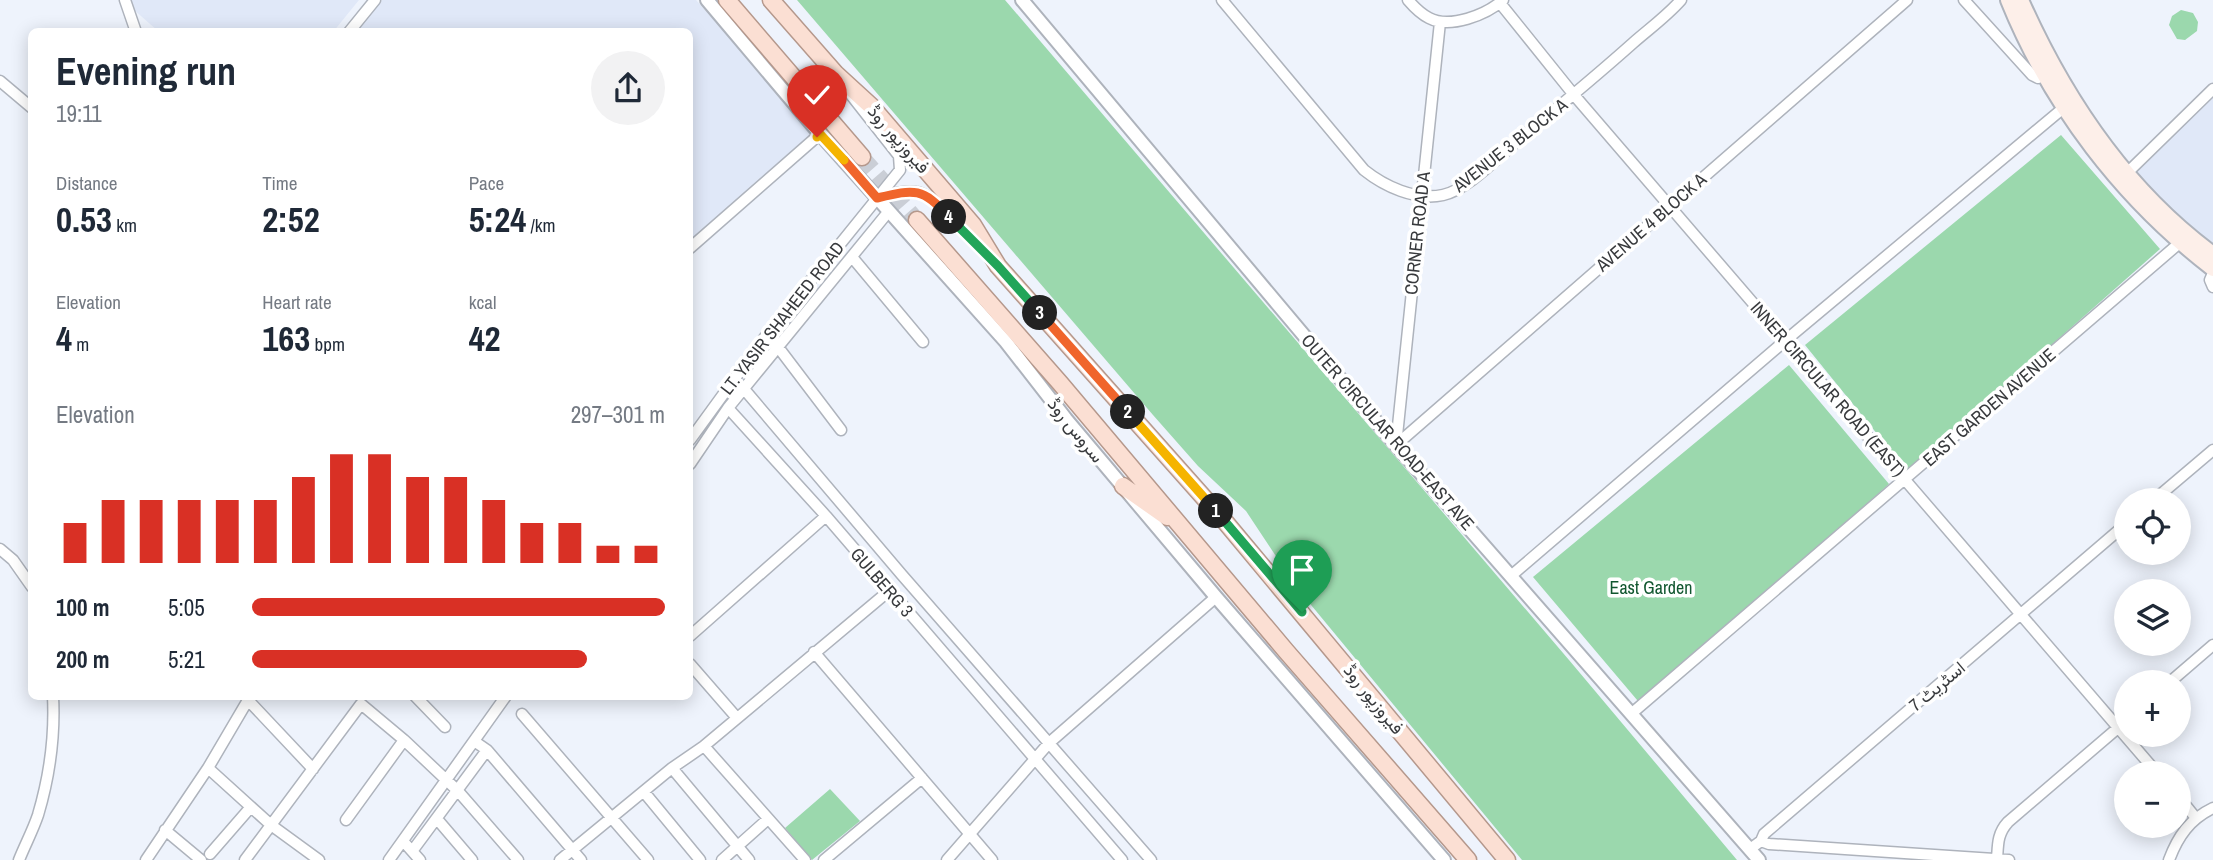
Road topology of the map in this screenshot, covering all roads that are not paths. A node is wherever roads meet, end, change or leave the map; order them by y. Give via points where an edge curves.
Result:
1 (125, 0) edge
2 (375, 0) edge
3 (707, 0) edge
4 (727, 0) edge
5 (771, 0) edge
6 (1022, 0) edge
7 (1222, 0) edge
8 (1408, 0) edge
9 (1681, 0) edge
10 (1907, 0) edge
11 (1964, 0) edge
12 (2008, 0) edge
13 (2021, 0) edge
14 (1501, 2) edge
15 (1440, 22) junction
16 (135, 28) edge
17 (352, 28) edge
18 (836, 74) junction
19 (2044, 75) junction
20 (0, 80) edge
21 (2213, 89) edge
22 (1574, 95) junction
23 (28, 104) edge
24 (2067, 104) junction
25 (820, 134) junction
26 (862, 157) tunnel mouth
27 (2127, 173) junction
28 (1421, 196) junction
29 (877, 198) junction
30 (1670, 206) junction
31 (888, 212) junction
32 (918, 220) tunnel mouth
33 (852, 229) junction
34 (2184, 239) junction
35 (862, 243) junction
36 (693, 245) edge
37 (2213, 254) edge
38 (852, 257) junction
39 (828, 259) junction
40 (998, 266) junction
41 (843, 267) junction
42 (2213, 271) edge
43 (2213, 287) edge
44 (765, 337) junction
45 (1786, 341) junction
46 (923, 342) dead end
47 (778, 348) junction
48 (744, 388) junction
49 (728, 408) junction
50 (841, 430) dead end
51 (693, 436) edge
52 (1396, 444) junction
53 (2213, 450) edge
54 (693, 460) edge
55 (1906, 479) junction
56 (1123, 486) junction
57 (2168, 488) edge
58 (826, 516) junction
59 (1186, 531) junction
60 (2114, 534) edge
61 (0, 549) edge
62 (1512, 575) junction
63 (28, 581) edge
64 (890, 590) junction
65 (1216, 597) junction
66 (2022, 614) junction
67 (693, 633) edge
68 (2213, 645) edge
69 (814, 652) junction
70 (693, 667) edge
71 (2184, 670) edge
72 (53, 700) edge
73 (248, 700) edge
74 (251, 700) edge
75 (419, 700) edge
76 (501, 700) edge
77 (522, 713) dead end
78 (1631, 714) junction
79 (2114, 715) edge
80 (737, 718) junction
81 (445, 727) dead end
82 (2114, 731) edge
83 (404, 740) junction
84 (474, 741) junction
85 (1049, 743) junction
86 (704, 747) junction
87 (487, 750) junction
88 (1034, 758) junction
89 (208, 768) junction
90 (672, 768) junction
91 (313, 769) junction
92 (922, 778) junction
93 (445, 780) junction
94 (458, 791) junction
95 (643, 792) junction
96 (250, 808) junction
97 (2213, 808) edge
98 (2191, 812) edge
99 (2195, 817) junction
100 (612, 818) junction
101 (768, 819) junction
102 (346, 820) dead end
103 (437, 820) junction
104 (271, 825) junction
105 (165, 830) junction
106 (969, 834) junction
107 (403, 841) junction
108 (1755, 845) junction
109 (737, 846) junction
110 (413, 850) junction
111 (572, 850) junction
112 (205, 857) edge
113 (19, 860) edge
114 (146, 860) edge
115 (245, 860) edge
116 (319, 860) edge
117 (389, 860) edge
118 (421, 860) edge
119 (472, 860) edge
120 (518, 860) edge
121 (561, 860) edge
122 (581, 860) edge
123 (648, 860) edge
124 (700, 860) edge
125 (722, 860) edge
126 (749, 860) edge
127 (805, 860) edge
128 (824, 860) edge
129 (947, 860) edge
130 (992, 860) edge
131 (1122, 860) edge
132 (1151, 860) edge
133 (1444, 860) edge
134 (1468, 860) edge
135 (1507, 860) edge
136 (1759, 860) edge
137 (1997, 860) edge
138 (2009, 860) edge
139 (2169, 860) edge

1 - 16 street
2 - 17 street
3 - 25 street, سروس روڈ
4 - 26 main road
5 - 18 main road, فیروزپور روڈ
6 - 52 street, OUTER CIRCULAR ROAD-EAST AVE
7 - 28 street, AVENUE 3 BLOCK A via 1364,170 1394,189
8 - 15 street
9 - 22 street, AVENUE 3 BLOCK A
10 - 30 street, AVENUE 4 BLOCK A
11 - 19 street via 2032,75
12 - 19 main road
13 - 24 main road
14 - 15 street via 1468,18
14 - 22 street, INNER CIRCULAR ROAD (EAST)
15 - 28 street, CORNER ROAD A
18 - 29 street, LT. YASIR SHAHEED ROAD via 901,161 900,170
18 - 40 main road, فیروزپور روڈ via 872,106 973,225
19 - 24 main road
20 - 23 street
21 - 27 street
22 - 28 street, AVENUE 3 BLOCK A via 1458,189 1441,196
22 - 30 street, INNER CIRCULAR ROAD (EAST)
24 - 27 main road
24 - 34 main road via 2126,188
24 - 45 street
25 - 29 street, سروس روڈ
25 - 36 street
27 - 34 main road
28 - 52 street, CORNER ROAD A
29 - 31 street, سروس روڈ
29 - 33 street, LT. YASIR SHAHEED ROAD
29 - 40 street via 912,191 924,194
30 - 45 street, INNER CIRCULAR ROAD (EAST)
30 - 52 street, AVENUE 4 BLOCK A
31 - 35 street
31 - 56 street, سروس روڈ via 1006,342
32 - 59 main road, فیروزپور روڈ
33 - 35 street
33 - 39 street, LT. YASIR SHAHEED ROAD
34 - 37 main road
34 - 42 main road
34 - 55 street, EAST GARDEN AVENUE
35 - 38 street
38 - 41 street
38 - 46 street
39 - 41 street
39 - 44 street, LT. YASIR SHAHEED ROAD
40 - 135 main road, فیروزپور روڈ via 1222,518
41 - 47 street
42 - 43 street
44 - 47 street
44 - 51 street, LT. YASIR SHAHEED ROAD
45 - 55 street, INNER CIRCULAR ROAD (EAST)
45 - 62 street
47 - 48 street
47 - 50 street
48 - 49 street
48 - 85 street
49 - 54 street
49 - 58 street, GULBERG 3
52 - 62 street, OUTER CIRCULAR ROAD-EAST AVE
53 - 57 street
55 - 66 street, INNER CIRCULAR ROAD (EAST)
55 - 78 street, EAST GARDEN AVENUE
56 - 59 main road
56 - 65 street, سروس روڈ
58 - 64 street, GULBERG 3
58 - 67 street
59 - 134 main road, فیروزپور روڈ
60 - 66 street, اسٹریٹ 7
61 - 63 street
62 - 78 street, OUTER CIRCULAR ROAD-EAST AVE
64 - 69 street
64 - 88 street, GULBERG 3
65 - 85 street
65 - 133 street, سروس روڈ
66 - 79 street, INNER CIRCULAR ROAD (EAST)
66 - 108 street, اسٹریٹ 7
68 - 71 street
69 - 80 street
69 - 92 street
70 - 80 street
72 - 113 street via 43,794
73 - 89 street
74 - 91 street
75 - 81 street
76 - 84 street
77 - 100 street
78 - 108 street, OUTER CIRCULAR ROAD-EAST AVE
80 - 86 street
82 - 137 street via 2000,830
83 - 91 street via 361,705
83 - 93 street
83 - 102 street
84 - 87 street
84 - 93 street
85 - 88 street
85 - 132 street
86 - 90 street
86 - 101 street
87 - 94 street
87 - 111 street
88 - 106 street
88 - 131 street, GULBERG 3
89 - 96 street
89 - 105 street
90 - 95 street
90 - 109 street
91 - 104 street
92 - 106 street
92 - 128 street
93 - 94 street
93 - 107 street
94 - 103 street
94 - 120 street
95 - 100 street
95 - 124 street
96 - 104 street
96 - 112 street
97 - 99 street
98 - 99 street
99 - 139 street
100 - 111 street
100 - 123 street
101 - 109 street
101 - 127 street
103 - 110 street
103 - 119 street
104 - 115 street
104 - 116 street
105 - 112 street
105 - 114 street
106 - 129 street
106 - 130 street
107 - 110 street
107 - 117 street
108 - 136 street, OUTER CIRCULAR ROAD-EAST AVE
108 - 137 street
109 - 125 street
109 - 126 street
110 - 118 street
111 - 121 street
111 - 122 street
137 - 138 street

